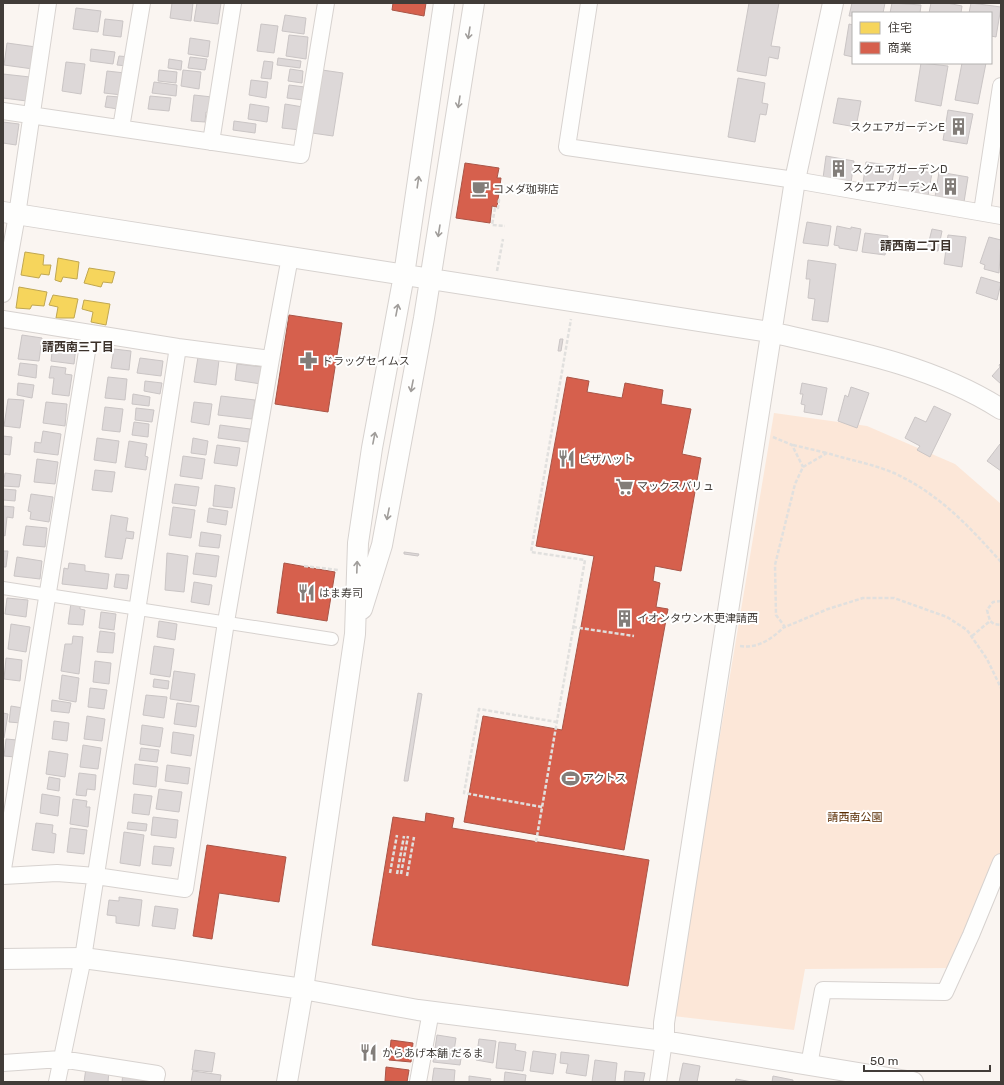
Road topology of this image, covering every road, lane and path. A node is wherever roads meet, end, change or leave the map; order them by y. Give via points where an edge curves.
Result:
1 (48, 3) edge
2 (142, 3) edge
3 (233, 3) edge
4 (326, 3) edge
5 (444, 3) edge
6 (474, 3) edge
7 (589, 3) edge
8 (833, 3) edge
9 (1001, 86) edge
10 (3, 111) edge
11 (32, 115) junction
12 (121, 128) junction
13 (211, 142) junction
14 (795, 180) junction
15 (504, 200) dead end
16 (982, 212) junction
17 (10, 214) edge
18 (1001, 216) edge
19 (505, 226) dead end
20 (503, 239) dead end
21 (290, 257) junction
22 (496, 273) dead end
23 (404, 275) junction
24 (431, 279) junction
25 (3, 294) edge
26 (3, 319) edge
27 (571, 319) dead end
28 (90, 332) junction
29 (770, 332) junction
30 (178, 347) junction
31 (271, 359) junction
32 (1001, 409) edge
33 (754, 435) junction
34 (792, 445) junction
35 (827, 453) junction
36 (803, 467) junction
37 (1001, 562) edge
38 (304, 566) dead end
39 (327, 569) dead end
40 (3, 588) edge
41 (46, 595) junction
42 (1001, 601) edge
43 (137, 608) junction
44 (990, 621) junction
45 (226, 622) junction
46 (1001, 624) edge
47 (574, 627) junction
48 (785, 627) junction
49 (355, 634) junction
50 (634, 636) dead end
51 (972, 636) junction
52 (332, 639) dead end
53 (724, 642) junction
54 (1001, 688) edge
55 (557, 722) junction
56 (542, 807) junction
57 (397, 836) dead end
58 (404, 836) dead end
59 (408, 836) dead end
60 (414, 837) dead end
61 (536, 842) dead end
62 (1001, 862) edge
63 (3, 868) edge
64 (390, 873) dead end
65 (397, 874) dead end
66 (401, 874) dead end
67 (3, 876) edge
68 (96, 876) junction
69 (407, 876) dead end
70 (82, 958) junction
71 (3, 959) edge
72 (303, 990) junction
73 (431, 1011) junction
74 (664, 1041) junction
75 (61, 1059) junction
76 (3, 1063) edge
77 (810, 1065) junction
78 (56, 1082) edge
79 (155, 1082) edge
80 (287, 1082) edge
81 (418, 1082) edge
82 (658, 1082) edge
83 (913, 1082) edge

1 - 11 street
2 - 12 street
3 - 13 street
4 - 13 street via 301,155
23 -> 5 street
6 -> 24 street
7 - 14 street via 567,148
8 - 14 street
9 - 16 street
10 - 11 street
11 - 12 street
11 - 17 street
12 - 13 street
14 - 16 street
14 - 29 street
15 - 19 path via 499,200 492,224
16 - 18 street
17 - 21 street
17 - 25 street
20 - 22 path
21 - 23 street
21 - 31 street
23 - 24 street
49 -> 23 street via 358,543 372,448
24 - 29 street
24 -> 49 street via 382,545
26 - 28 street
27 - 47 path via 531,552 584,560
28 - 30 street
28 - 41 street
29 - 32 street via 858,351 910,366 966,390
29 - 33 street
30 - 31 street
30 - 43 street
31 - 45 street
33 - 34 path via 771,437
33 - 53 street
34 - 35 path
34 - 36 path
35 - 36 path
35 - 37 path via 893,473 929,492 964,521
36 - 48 path via 795,484 775,565 776,615
38 - 39 path
40 - 41 street
41 - 43 street
41 - 63 street
42 - 44 path via 989,605 987,610
43 - 45 street
43 - 68 street
44 - 46 path
44 - 51 path
45 - 52 street
45 - 68 street via 186,889
47 - 50 path
47 - 55 path
48 - 51 path via 863,598 894,598 946,617 968,630
48 - 53 path via 775,636 752,648
49 - 72 street
51 - 54 path
53 - 74 street via 664,1023
55 - 56 path
55 - 56 path via 479,709 465,786 464,794
56 - 61 path
57 - 64 path
58 - 65 path
59 - 66 path
60 - 69 path
62 - 77 street via 972,935 945,992 823,990
67 - 68 street via 57,873
68 - 70 street
70 - 71 street
70 - 72 street
70 - 75 street
72 - 73 street
72 - 80 street
73 - 74 street
73 - 81 street
74 - 77 street
74 - 82 street
75 - 76 street
75 - 78 street
75 - 79 street via 157,1074
77 - 83 street

